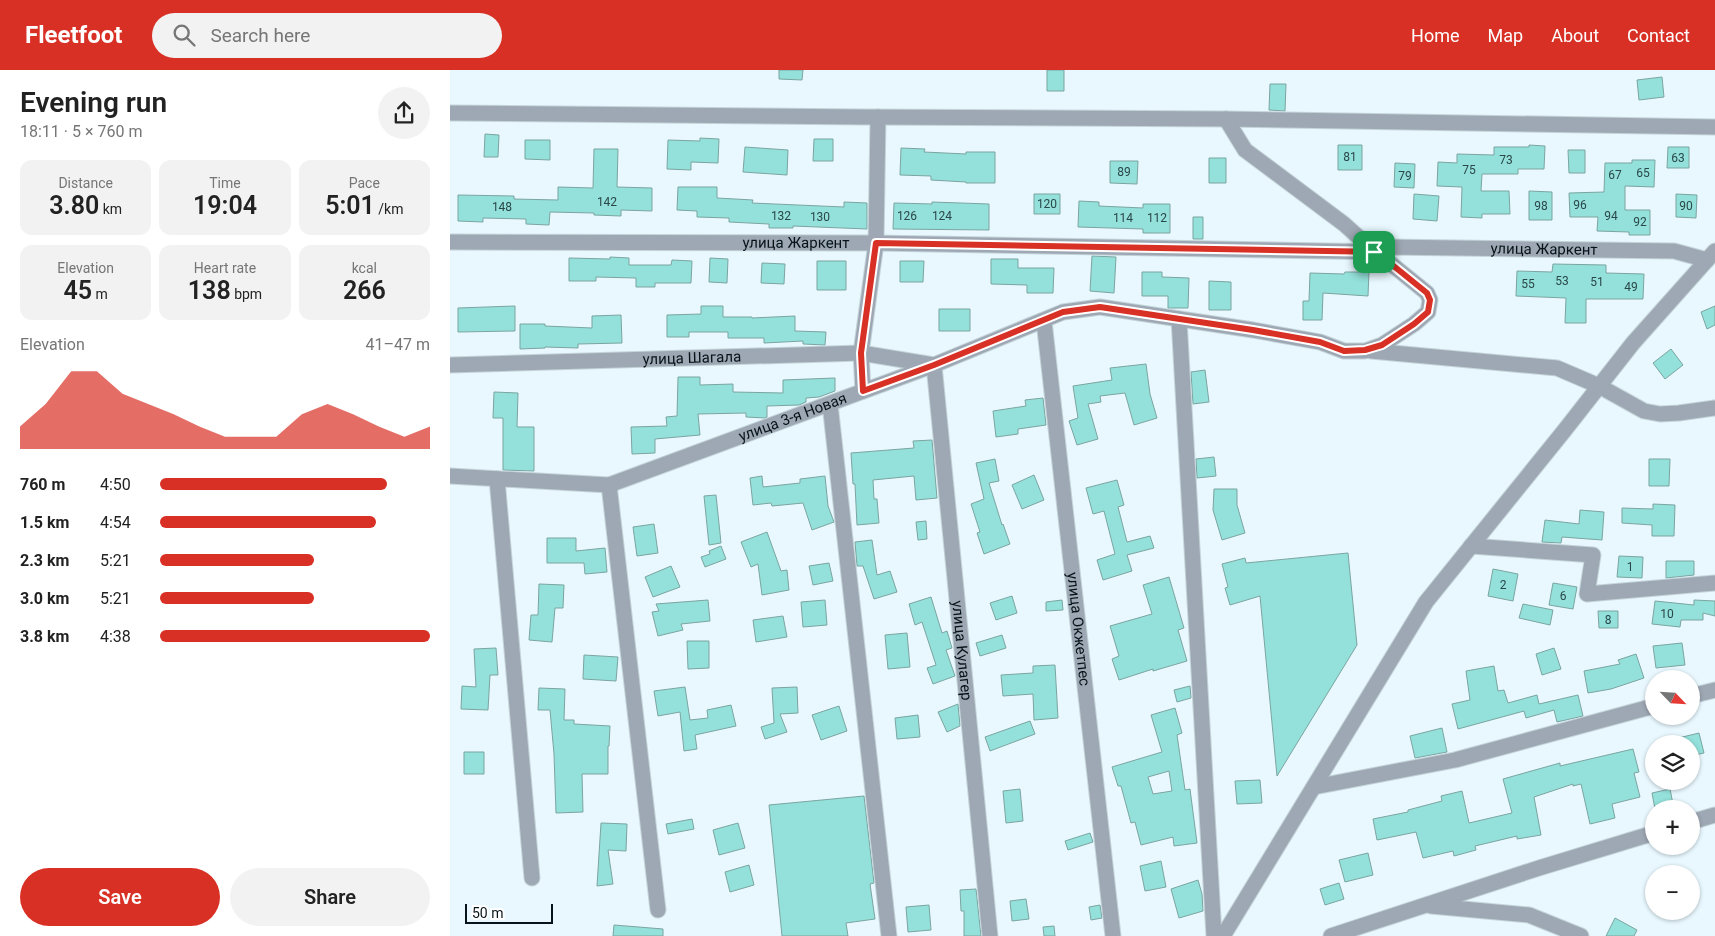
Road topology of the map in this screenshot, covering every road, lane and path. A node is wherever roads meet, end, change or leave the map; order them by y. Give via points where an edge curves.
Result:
1 (450, 113) edge
2 (878, 118) junction
3 (1226, 119) junction
4 (1715, 127) edge
5 (450, 242) edge
6 (876, 243) junction
7 (1381, 254) junction
8 (1711, 255) edge
9 (1179, 319) junction
10 (1044, 321) junction
11 (1365, 350) junction
12 (861, 353) junction
13 (450, 365) edge
14 (934, 365) junction
15 (1600, 386) junction
16 (863, 391) junction
17 (830, 404) junction
18 (1715, 408) edge
19 (450, 476) edge
20 (497, 479) junction
21 (609, 485) junction
22 (1471, 546) junction
23 (1715, 583) edge
24 (1715, 690) edge
25 (1700, 694) edge
26 (1645, 708) edge
27 (1314, 786) junction
28 (1715, 815) edge
29 (1700, 819) edge
30 (1645, 836) edge
31 (532, 878) dead end
32 (1424, 906) junction
33 (658, 910) dead end
34 (889, 936) edge
35 (990, 936) edge
36 (1113, 936) edge
37 (1214, 936) edge
38 (1223, 936) edge
39 (1332, 936) edge
40 (1581, 936) edge

1 - 2 street
2 - 3 street
2 - 6 street
3 - 4 street
3 - 7 street via 1245,150
5 - 6 street, улица Жаркент
6 - 7 street, улица Жаркент
6 - 12 street
7 - 8 street, улица Жаркент via 1388,247 1674,251
7 - 11 street, улица 3-я Новая via 1427,293 1430,300 1428,312 1414,324 1382,345
8 - 15 street via 1633,343
9 - 10 street, улица 3-я Новая via 1100,307 1063,312
9 - 11 street, улица 3-я Новая via 1320,342 1344,351
9 - 37 street
10 - 14 street, улица 3-я Новая
10 - 36 street, улица Окжетпес
11 - 15 street via 1556,368
12 - 13 street, улица Шагала
12 - 14 street, улица Шагала
12 - 16 street
14 - 16 street, улица 3-я Новая
14 - 35 street, улица Кулагер
15 - 18 street via 1644,411 1660,414
15 - 22 street
16 - 17 street, улица 3-я Новая
17 - 21 street, улица 3-я Новая
17 - 34 street
19 - 20 street, улица 3-я Новая
20 - 21 street, улица 3-я Новая
20 - 31 street
21 - 33 street
22 - 23 street via 1593,555 1587,594
22 - 27 street via 1426,602
24 - 25 street
26 - 27 street via 1455,760
27 - 38 street
28 - 29 street
30 - 32 street
32 - 39 street
32 - 40 street via 1528,915

